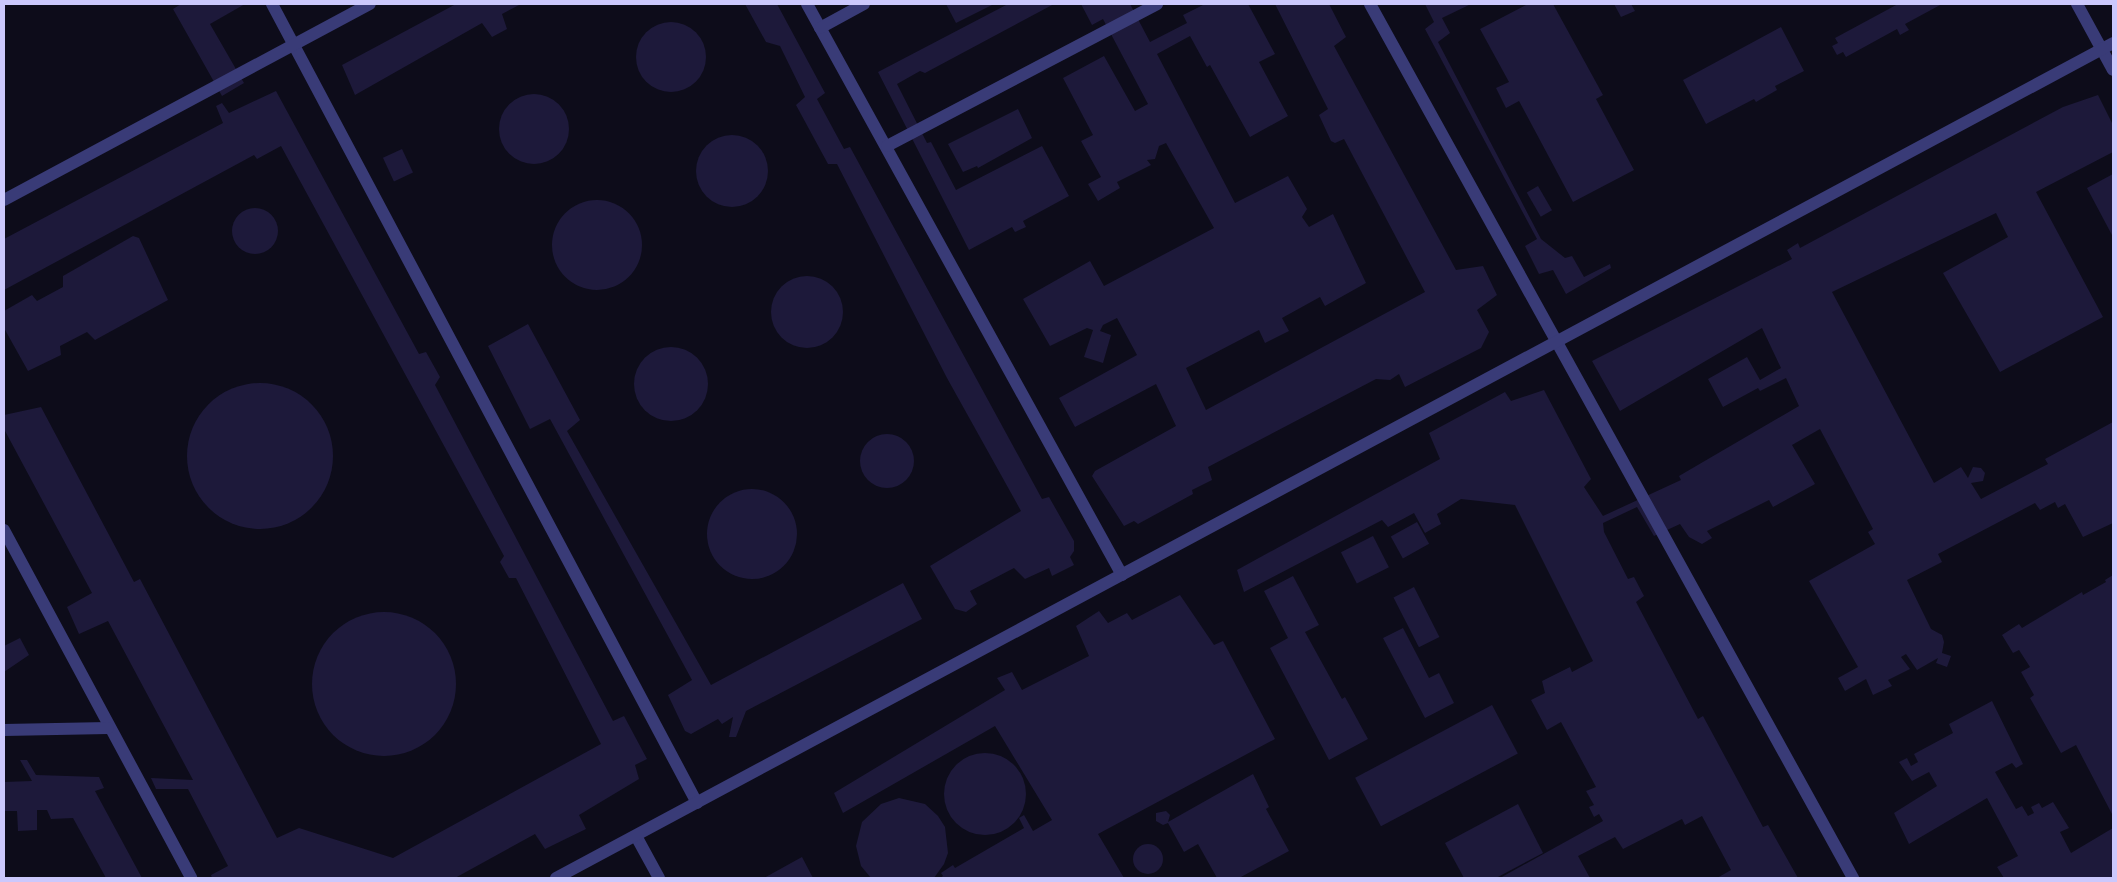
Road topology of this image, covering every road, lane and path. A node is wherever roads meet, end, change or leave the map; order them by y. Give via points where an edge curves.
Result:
1 (272, 4) edge
2 (370, 4) edge
3 (807, 4) edge
4 (864, 4) edge
5 (1157, 4) edge
6 (1370, 4) edge
7 (2077, 4) edge
8 (820, 28) junction
9 (294, 45) junction
10 (2108, 46) edge
11 (2113, 70) edge
12 (887, 146) junction
13 (4, 200) edge
14 (1555, 342) junction
15 (4, 530) edge
16 (1122, 575) junction
17 (108, 728) junction
18 (4, 730) edge
19 (697, 803) junction
20 (636, 836) junction
21 (191, 878) edge
22 (556, 878) edge
23 (659, 878) edge
24 (1853, 878) edge

1 - 9 lane
2 - 9 lane
3 - 8 lane
4 - 8 lane
5 - 12 lane
6 - 14 lane
7 - 10 lane
8 - 12 lane
9 - 13 lane
9 - 19 lane
10 - 11 lane
10 - 14 lane
12 - 16 lane
14 - 16 lane
14 - 24 lane
15 - 17 lane
16 - 19 lane
17 - 18 lane
17 - 21 lane
19 - 20 lane
20 - 22 lane
20 - 23 lane

